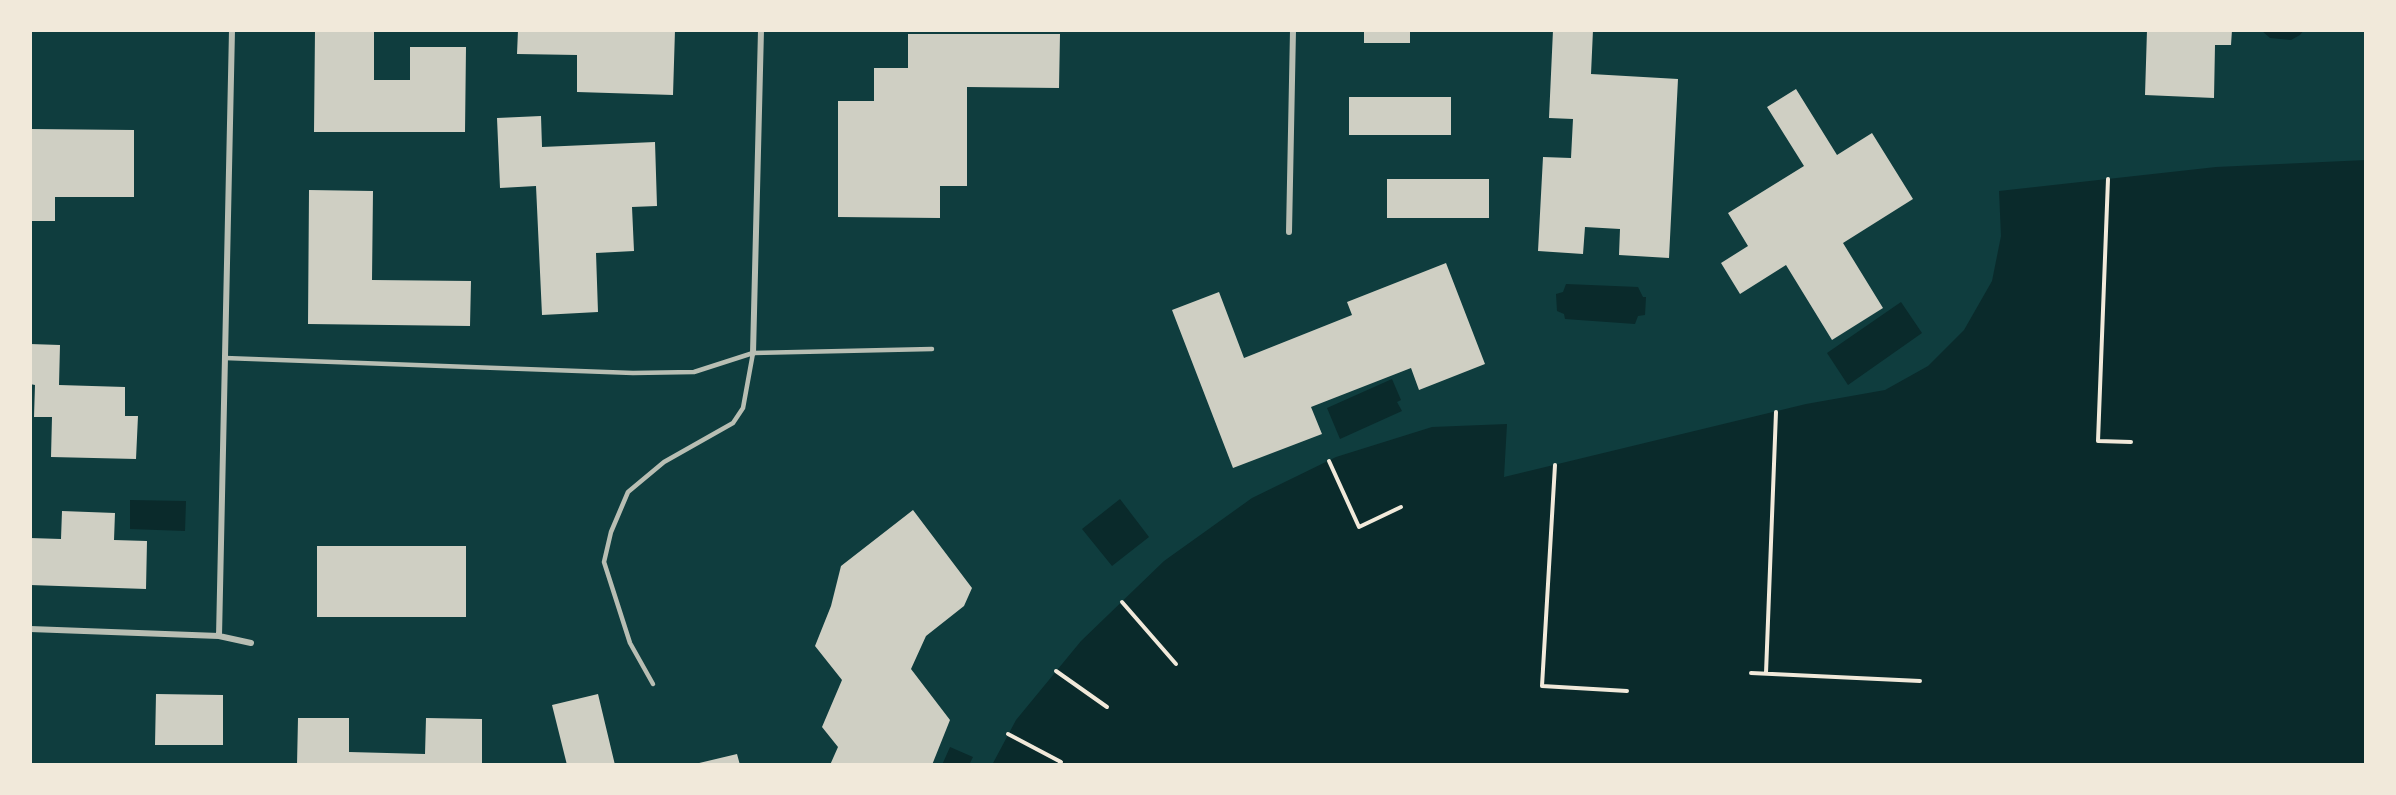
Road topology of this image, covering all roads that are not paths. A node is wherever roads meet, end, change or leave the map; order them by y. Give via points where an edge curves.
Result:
1 (232, 30) edge
2 (761, 30) edge
3 (1293, 30) edge
4 (1289, 232) dead end
5 (932, 349) dead end
6 (753, 353) junction
7 (225, 358) junction
8 (30, 629) edge
9 (219, 636) junction
10 (251, 643) dead end
11 (653, 684) dead end

1 - 7 street
2 - 6 street
3 - 4 street
5 - 6 lane
6 - 7 lane via 694,372
6 - 11 lane via 743,408 733,423 664,462 628,492 611,532 604,562 630,643
7 - 9 street
8 - 9 street
9 - 10 street

